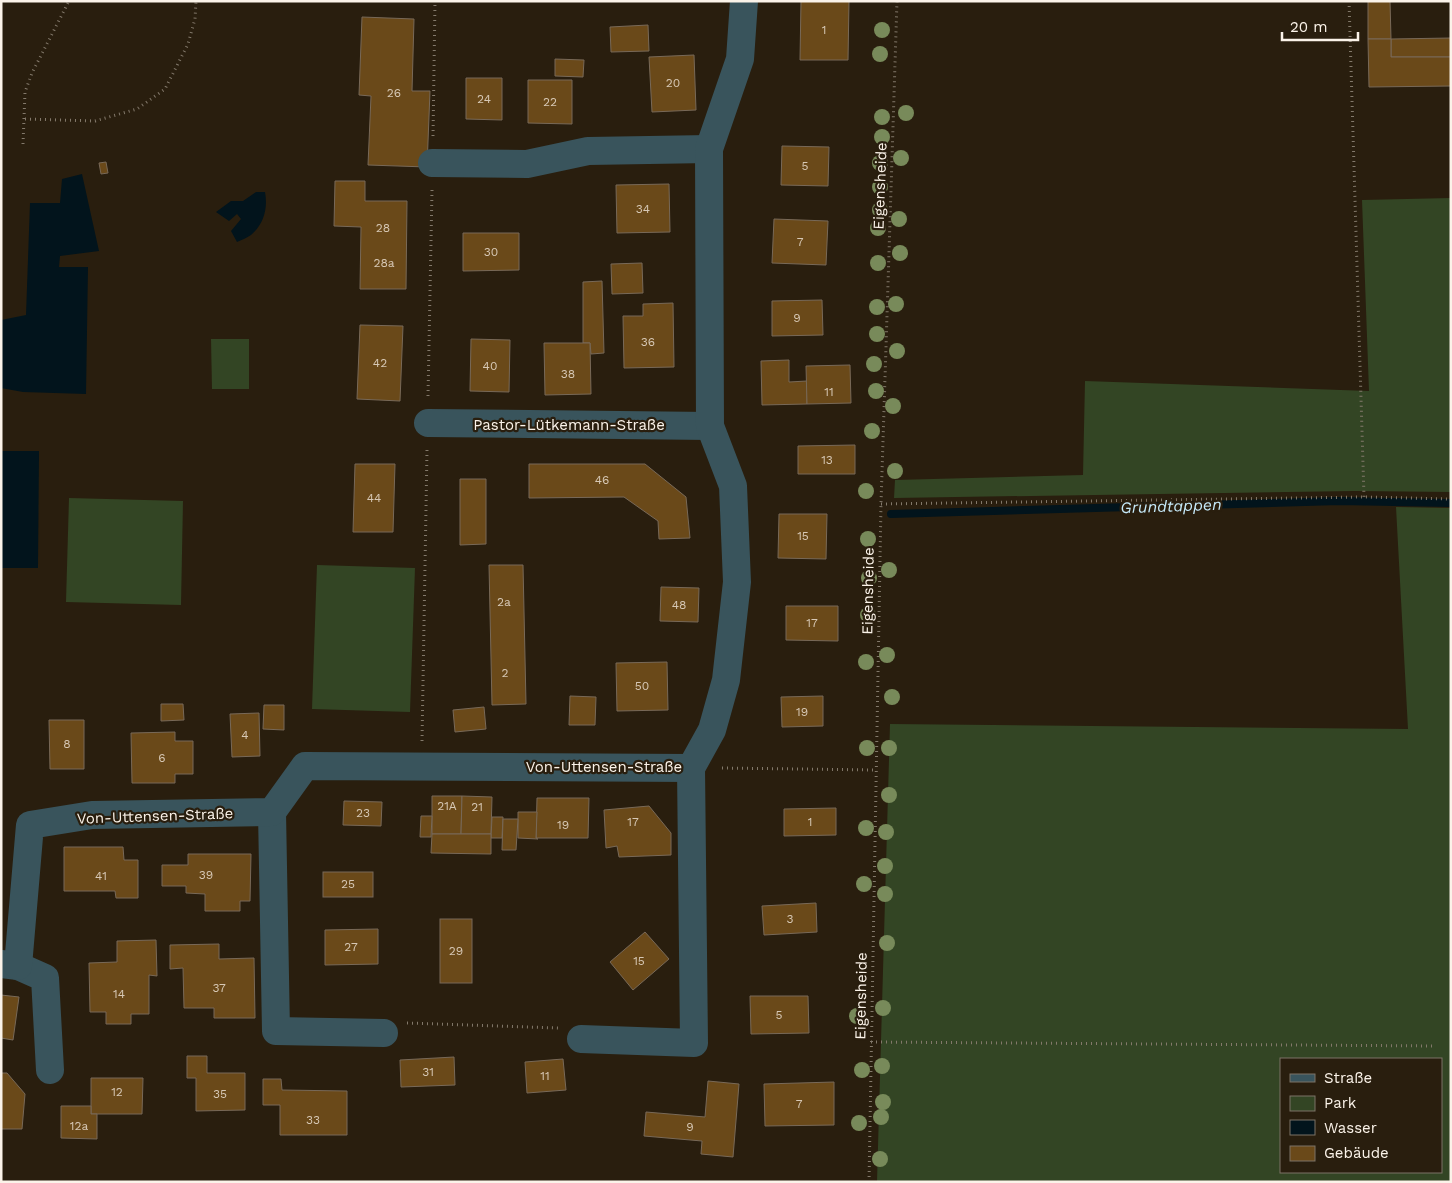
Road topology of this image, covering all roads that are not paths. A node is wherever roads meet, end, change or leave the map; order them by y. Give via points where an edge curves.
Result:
1 (744, 1) edge
2 (709, 149) junction
3 (432, 163) road end
4 (428, 423) road end
5 (710, 426) junction
6 (691, 768) junction
7 (272, 812) junction
8 (10, 965) edge
9 (384, 1033) road end
10 (581, 1039) road end
11 (50, 1070) dead end

1 - 2 street via 740,59
2 - 3 street via 588,151 527,164
2 - 5 street
4 - 5 street, Pastor-Lütkemann-Straße
5 - 6 street via 733,486 737,582 726,680 712,730
6 - 7 street, Von-Uttensen-Straße via 305,766
6 - 10 street, Von-Uttensen-Straße via 694,1043
7 - 8 street, Von-Uttensen-Straße via 92,815 30,825
7 - 9 street via 276,1031
8 - 11 street via 44,978

